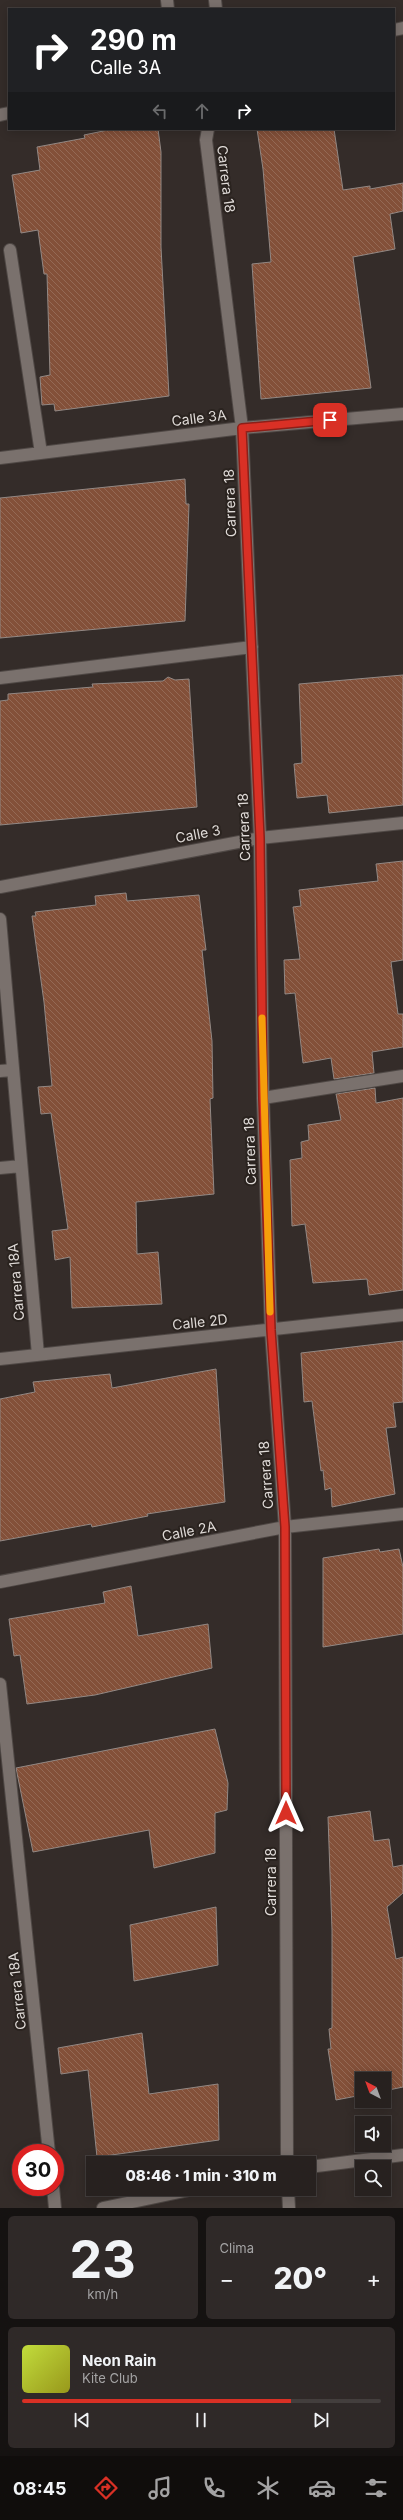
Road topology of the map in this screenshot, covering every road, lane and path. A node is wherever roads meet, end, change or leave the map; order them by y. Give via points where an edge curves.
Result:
1 (205, 133) edge
2 (10, 250) dead end
3 (403, 414) edge
4 (242, 428) junction
5 (41, 453) junction
6 (0, 458) edge
7 (252, 647) junction
8 (0, 678) edge
9 (403, 823) edge
10 (260, 838) junction
11 (0, 887) edge
12 (0, 919) edge
13 (13, 1070) junction
14 (0, 1071) edge
15 (403, 1076) edge
16 (263, 1098) junction
17 (21, 1166) junction
18 (0, 1168) edge
19 (403, 1315) edge
20 (271, 1330) junction
21 (38, 1355) junction
22 (0, 1359) edge
23 (403, 1514) edge
24 (285, 1527) junction
25 (0, 1582) edge
26 (0, 1684) edge
27 (48, 2144) edge
28 (403, 2155) edge
29 (287, 2156) edge
30 (316, 2166) edge
31 (54, 2196) edge
32 (160, 2196) edge
33 (288, 2196) edge
34 (55, 2208) edge
35 (102, 2208) edge
36 (288, 2208) edge

1 - 4 street, Carrera 18
2 - 5 street
3 - 4 street, Calle 3A
4 - 5 street, Calle 3A
4 - 7 street, Carrera 18
5 - 6 street, Calle 3A
7 - 8 street
7 - 10 street, Carrera 18
9 - 10 street, Calle 3
10 - 11 street, Calle 3
10 - 16 street, Carrera 18
12 - 13 street, Carrera 18A
13 - 14 street
13 - 17 street, Carrera 18A
15 - 16 street
16 - 20 street, Carrera 18
17 - 18 street
17 - 21 street, Carrera 18A
19 - 20 street, Calle 2D
20 - 21 street, Calle 2D
20 - 24 street, Carrera 18
21 - 22 street, Calle 2D
23 - 24 street, Calle 2A
24 - 25 street, Calle 2A
24 - 29 street, Carrera 18
26 - 27 street, Carrera 18A
28 - 30 street
31 - 34 street
32 - 35 street
33 - 36 street

